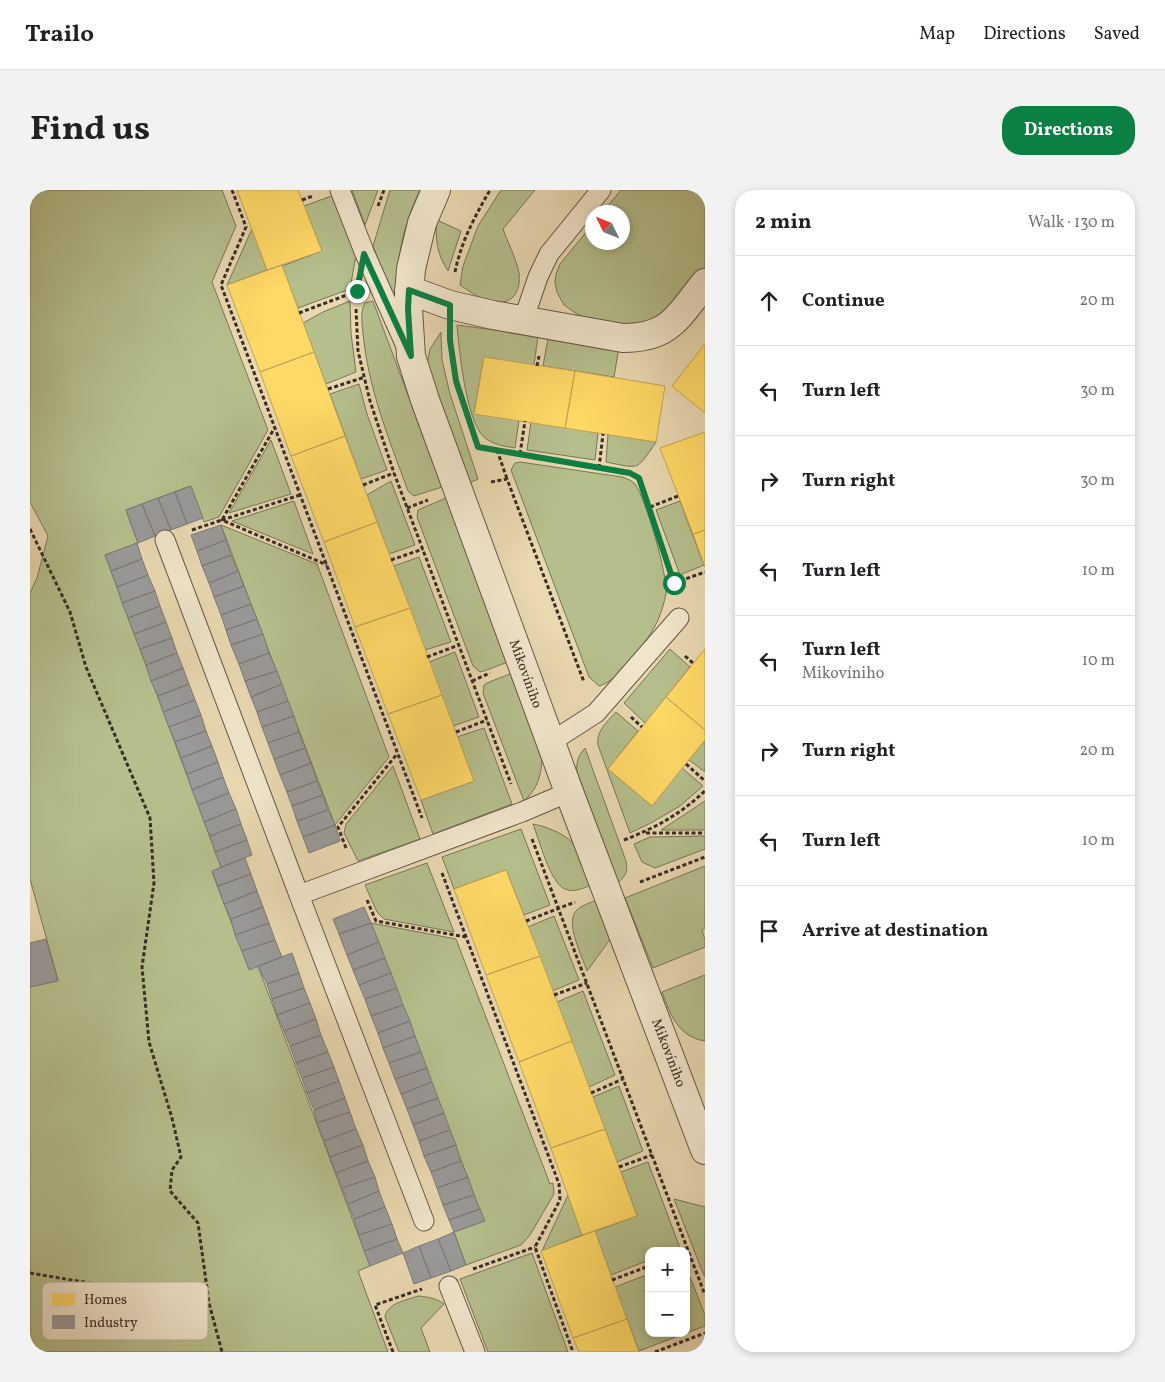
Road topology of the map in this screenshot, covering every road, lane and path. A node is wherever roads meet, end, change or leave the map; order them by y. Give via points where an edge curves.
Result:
1 (232, 190) edge
2 (340, 190) edge
3 (384, 190) edge
4 (436, 190) edge
5 (490, 190) edge
6 (601, 190) edge
7 (364, 254) junction
8 (705, 283) edge
9 (409, 290) junction
10 (357, 291) junction
11 (450, 305) junction
12 (299, 314) dead end
13 (523, 320) junction
14 (411, 356) junction
15 (365, 377) junction
16 (456, 381) dead end
17 (328, 389) dead end
18 (524, 421) dead end
19 (275, 426) junction
20 (603, 434) dead end
21 (475, 438) dead end
22 (497, 450) junction
23 (520, 454) junction
24 (599, 468) junction
25 (394, 473) junction
26 (507, 479) dead end
27 (363, 484) dead end
28 (300, 494) junction
29 (678, 496) dead end
30 (650, 507) junction
31 (222, 520) junction
32 (30, 530) edge
33 (165, 540) joint
34 (423, 549) junction
35 (392, 560) dead end
36 (327, 565) junction
37 (705, 572) edge
38 (674, 583) junction
39 (679, 618) joint
40 (459, 646) junction
41 (427, 656) dead end
42 (487, 720) junction
43 (456, 732) dead end
44 (550, 742) junction
45 (686, 764) dead end
46 (705, 781) edge
47 (705, 791) edge
48 (569, 792) junction
49 (522, 812) junction
50 (643, 833) junction
51 (705, 833) edge
52 (624, 840) dead end
53 (432, 846) junction
54 (705, 857) edge
55 (640, 882) dead end
56 (299, 895) junction
57 (558, 908) junction
58 (526, 921) dead end
59 (587, 982) junction
60 (554, 994) dead end
61 (623, 1080) junction
62 (591, 1093) dead end
63 (705, 1150) edge
64 (652, 1155) junction
65 (619, 1167) dead end
66 (424, 1222) dead end
67 (535, 1247) junction
68 (685, 1247) edge
69 (509, 1256) dead end
70 (690, 1259) edge
71 (645, 1268) edge
72 (30, 1273) edge
73 (612, 1280) dead end
74 (84, 1282) edge
75 (206, 1282) edge
76 (428, 1286) dead end
77 (449, 1286) dead end
78 (704, 1292) edge
79 (208, 1296) edge
80 (209, 1303) joint
81 (705, 1333) edge
82 (222, 1352) edge
83 (393, 1352) edge
84 (475, 1352) edge
85 (573, 1352) edge
86 (655, 1352) edge

1 - 19 path via 246,227 221,285
2 - 7 lane
3 - 7 path
4 - 9 street, Mikovíniho via 422,222
5 - 11 path via 472,221 459,254
6 - 13 lane via 549,254
7 - 10 path
7 - 14 lane
8 - 13 street via 668,327 648,336 623,338
9 - 11 street
9 - 14 street, Mikovíniho
10 - 12 path
10 - 15 path via 358,351
11 - 13 street
11 - 16 path via 450,340
14 - 44 street, Mikovíniho
15 - 17 path
15 - 25 path
18 - 23 path
19 - 28 path
19 - 31 path
20 - 24 path
21 - 22 path via 478,447
22 - 23 path
22 - 26 path
23 - 24 path
24 - 30 path via 630,473 639,478
25 - 27 path
25 - 34 path
28 - 31 path
28 - 36 path
29 - 30 path
30 - 38 path
31 - 33 path
31 - 36 path
32 - 75 path via 70,612 86,667 150,818 154,883 142,967 149,1042 181,1157 172,1170 170,1191 198,1223
33 - 56 lane
34 - 35 path
34 - 40 path
36 - 53 path
37 - 38 path
38 - 39 path
39 - 44 lane via 596,713
40 - 41 path
40 - 42 path
42 - 43 path
42 - 49 path
44 - 48 street, Mikovíniho
45 - 46 path
47 - 50 path via 685,809
48 - 49 lane
48 - 63 street, Mikovíniho
49 - 53 lane
49 - 57 path
50 - 51 path
50 - 52 path
53 - 56 lane
53 - 67 path via 559,1184 560,1200
54 - 55 path
56 - 66 lane
57 - 58 path
57 - 59 path
59 - 60 path
59 - 61 path
61 - 62 path
61 - 64 path
64 - 65 path
64 - 68 path
67 - 69 path
67 - 85 path
70 - 78 path
71 - 73 path
72 - 74 path
76 - 83 path via 375,1306
77 - 84 lane
79 - 80 path
80 - 82 path
81 - 86 path

